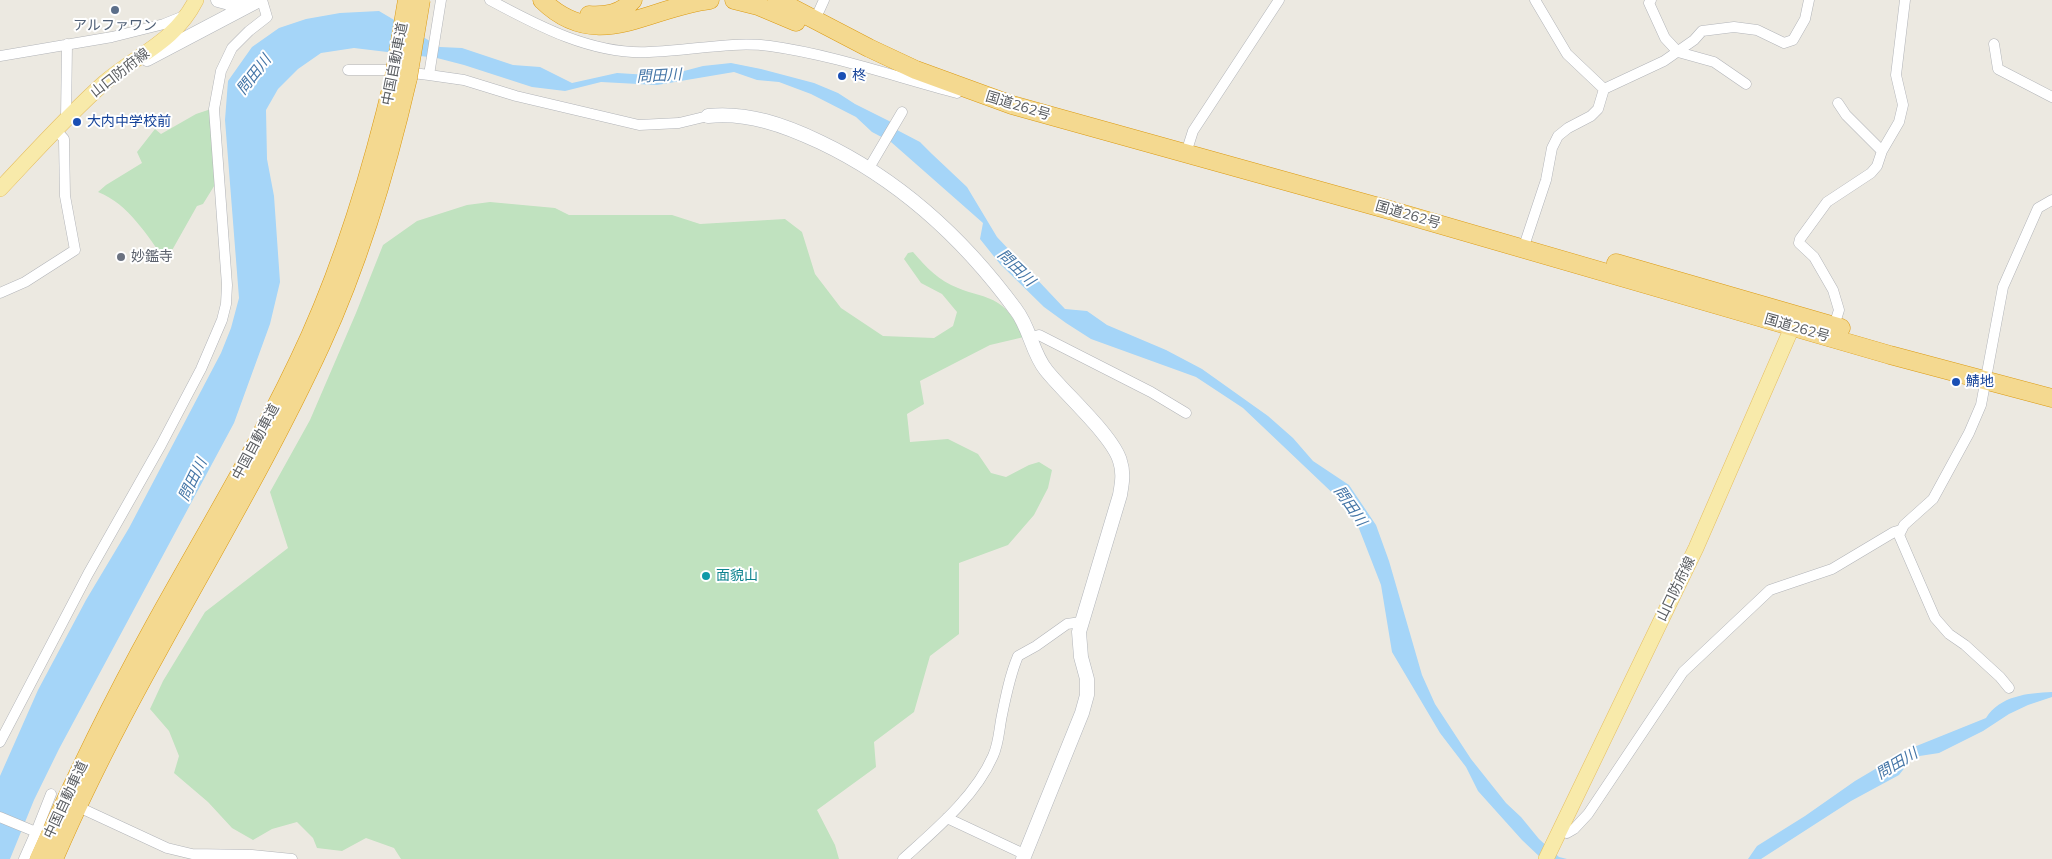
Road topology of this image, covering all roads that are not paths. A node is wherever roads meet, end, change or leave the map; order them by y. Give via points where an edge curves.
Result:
1 (196, 0) edge
2 (218, 0) edge
3 (254, 0) edge
4 (260, 0) edge
5 (407, 0) edge
6 (421, 0) edge
7 (441, 0) edge
8 (490, 0) edge
9 (542, 0) edge
10 (555, 0) edge
11 (633, 0) edge
12 (710, 0) edge
13 (734, 0) edge
14 (777, 0) edge
15 (799, 0) edge
16 (1279, 0) edge
17 (1535, 0) edge
18 (1652, 0) edge
19 (1809, 0) edge
20 (1905, 0) edge
21 (821, 6) edge
22 (188, 14) junction
23 (140, 30) junction
24 (67, 44) junction
25 (1994, 44) dead end
26 (1678, 52) junction
27 (0, 56) edge
28 (140, 57) junction
29 (906, 66) junction
30 (348, 70) dead end
31 (429, 71) junction
32 (118, 72) junction
33 (401, 78) junction
34 (1746, 84) dead end
35 (1604, 89) junction
36 (2052, 97) edge
37 (1838, 103) dead end
38 (901, 114) dead end
39 (708, 116) joint
40 (1067, 121) junction
41 (61, 124) junction
42 (1187, 147) junction
43 (1882, 150) junction
44 (871, 167) junction
45 (2, 182) edge
46 (2052, 200) edge
47 (1524, 244) junction
48 (0, 293) edge
49 (1795, 321) junction
50 (1834, 326) junction
51 (1032, 337) junction
52 (1987, 374) junction
53 (2052, 386) edge
54 (2052, 398) edge
55 (1186, 413) dead end
56 (1900, 530) junction
57 (1081, 622) junction
58 (2009, 688) dead end
59 (0, 742) edge
60 (51, 794) dead end
61 (85, 810) dead end
62 (0, 816) edge
63 (947, 818) junction
64 (1560, 829) junction
65 (32, 830) junction
66 (1024, 857) edge
67 (24, 859) edge
68 (39, 859) edge
69 (54, 859) edge
70 (292, 859) edge
71 (903, 859) edge
72 (1546, 859) edge

1 - 22 main road, 山口防府線
2 - 3 street via 233,4
4 - 32 street
4 - 59 street via 267,17 232,48 221,72 214,109 226,285 222,320 182,405
5 - 33 highway, 中国自動車道, bridge
6 - 33 highway, 中国自動車道, bridge
7 - 31 street
8 - 40 street via 559,34 604,48 649,52 770,46
9 - 12 highway via 566,18 588,25 612,26 692,2
10 - 11 highway via 584,15 604,16 619,12
13 - 29 highway via 758,6 859,50
14 - 29 highway, 国道262号
15 - 21 highway, 国道262号
16 - 42 street via 1193,131
17 - 35 street via 1567,54
18 - 26 street via 1649,3 1657,23
19 - 26 street via 1805,19 1793,40 1784,43 1756,30 1734,27 1702,31
20 - 43 street via 1896,60 1903,105 1899,122
21 - 42 highway, 国道262号 via 907,54 978,83
22 - 23 street via 175,21
22 - 28 main road, 山口防府線 via 172,34
23 - 24 street
23 - 28 street via 150,33 152,38
24 - 27 street
24 - 41 street
25 - 36 street via 1998,69
26 - 34 street via 1714,62
26 - 35 street via 1654,67
28 - 32 main road, 山口防府線
29 - 40 highway, 国道262号 via 988,97
30 - 31 street
31 - 39 street via 516,96 640,125
32 - 41 main road, 山口防府線
33 - 68 highway, 中国自動車道 via 360,204 310,336 242,468 122,685
33 - 69 highway, 中国自動車道 via 394,136 373,209 322,343 292,406 134,693
35 - 47 street via 1598,109 1558,136
37 - 43 street
38 - 44 street
39 - 44 street via 741,116 784,126
40 - 42 highway, 国道262号
41 - 45 main road, 山口防府線
41 - 48 street via 66,196 75,250 25,282
42 - 47 highway, 国道262号
43 - 50 street via 1882,156 1871,173 1827,202 1800,239 1799,243 1814,257 1834,290 1838,310
44 - 51 street via 963,245 1017,310
46 - 52 street via 2038,208 2003,287
47 - 49 highway, 国道262号
49 - 50 highway, 国道262号
49 - 52 highway, 国道262号
49 - 64 main road, 山口防府線 via 1696,548
50 - 52 highway, 国道262号
51 - 55 street via 1039,335
51 - 57 street via 1045,369 1120,459 1120,495
52 - 53 highway, 国道262号
52 - 54 highway, 国道262号
52 - 56 street via 1981,405 1944,480 1933,499
56 - 58 street via 1900,539 1935,618
56 - 64 street via 1832,569 1770,590 1683,672 1588,814 1574,829 1567,832
57 - 63 street via 1067,624 1018,656 993,756 982,777
57 - 66 street via 1079,642 1087,695
60 - 65 street
61 - 70 street via 166,848 192,854
62 - 65 street
63 - 66 street
63 - 71 street
64 - 72 main road, 山口防府線
65 - 67 street

